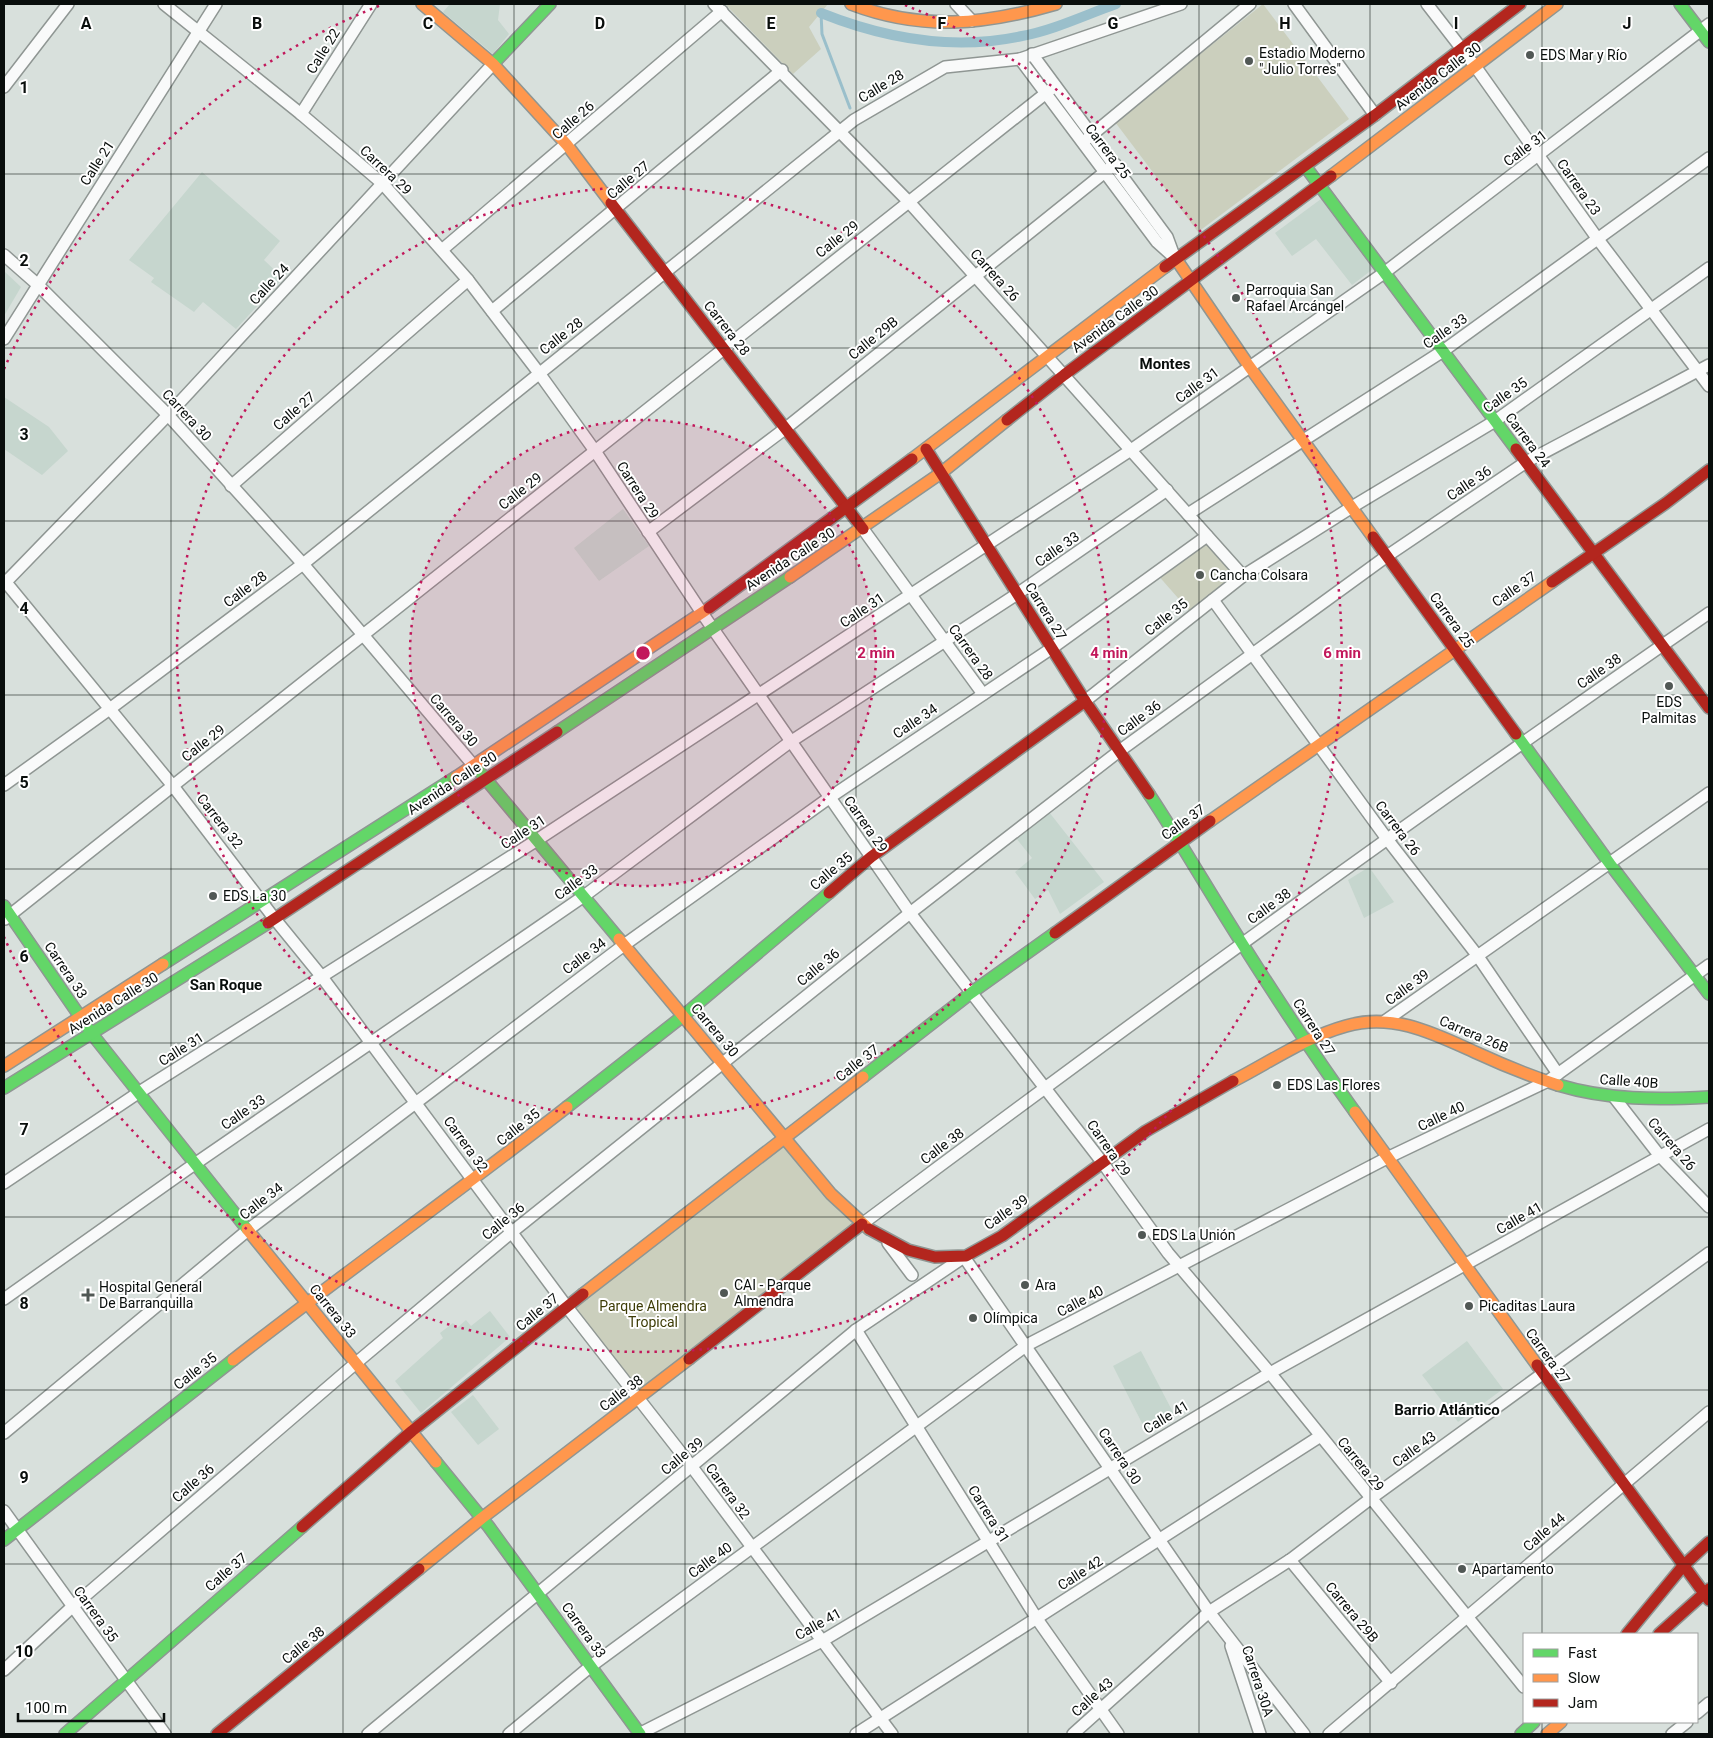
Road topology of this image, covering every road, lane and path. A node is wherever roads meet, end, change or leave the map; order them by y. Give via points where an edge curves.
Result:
1 (68, 4) edge
2 (164, 4) edge
3 (216, 4) edge
4 (371, 4) edge
5 (422, 4) edge
6 (550, 4) edge
7 (956, 4) edge
8 (1056, 4) edge
9 (1181, 4) edge
10 (1250, 4) edge
11 (1294, 4) edge
12 (1427, 4) edge
13 (1520, 4) edge
14 (1557, 4) edge
15 (1680, 4) edge
16 (860, 5) edge
17 (718, 8) edge
18 (972, 21) junction
19 (1705, 28) edge
20 (199, 32) junction
21 (1709, 42) edge
22 (1461, 48) junction
23 (1032, 54) junction
24 (1020, 59) junction
25 (493, 64) junction
26 (1475, 66) junction
27 (782, 70) junction
28 (1055, 86) junction
29 (4, 87) edge
30 (1046, 93) junction
31 (301, 114) junction
32 (1374, 115) junction
33 (840, 129) junction
34 (1088, 139) junction
35 (567, 145) junction
36 (1539, 156) junction
37 (1709, 158) edge
38 (1115, 164) junction
39 (1305, 166) junction
40 (1105, 172) junction
41 (383, 184) junction
42 (1319, 185) junction
43 (908, 202) junction
44 (617, 210) junction
45 (1597, 238) junction
46 (443, 250) junction
47 (4, 255) edge
48 (1176, 260) junction
49 (1709, 268) edge
50 (666, 272) junction
51 (1384, 273) junction
52 (975, 276) junction
53 (468, 280) junction
54 (1191, 282) junction
55 (37, 284) junction
56 (492, 311) junction
57 (1652, 311) junction
58 (4, 339) edge
59 (724, 348) junction
60 (1443, 351) junction
61 (1048, 357) junction
62 (1249, 366) junction
63 (1705, 368) edge
64 (539, 373) junction
65 (1064, 375) junction
66 (1709, 386) edge
67 (168, 415) junction
68 (1495, 421) junction
69 (786, 428) junction
70 (1304, 441) junction
71 (926, 449) junction
72 (1131, 450) junction
73 (595, 451) junction
74 (1526, 462) junction
75 (1709, 470) edge
76 (941, 473) junction
77 (231, 486) junction
78 (1167, 490) junction
79 (1352, 507) junction
80 (847, 508) junction
81 (1188, 514) junction
82 (863, 530) junction
83 (648, 532) junction
84 (1207, 536) junction
85 (986, 545) junction
86 (1593, 552) junction
87 (1387, 556) junction
88 (303, 564) junction
89 (1243, 576) junction
90 (4, 582) edge
91 (1018, 594) junction
92 (911, 595) junction
93 (1213, 600) junction
94 (702, 613) junction
95 (1709, 613) edge
96 (712, 628) junction
97 (362, 635) junction
98 (946, 642) junction
99 (1662, 645) junction
100 (1052, 648) junction
101 (1454, 648) junction
102 (1252, 654) junction
103 (983, 694) junction
104 (758, 695) junction
105 (1085, 701) junction
106 (111, 708) junction
107 (1709, 708) edge
108 (790, 742) junction
109 (1523, 743) junction
110 (1318, 744) junction
111 (1118, 752) junction
112 (474, 766) junction
113 (486, 779) junction
114 (4, 784) edge
115 (173, 786) junction
116 (1709, 793) edge
117 (829, 798) junction
118 (1387, 839) junction
119 (537, 840) junction
120 (1181, 842) junction
121 (871, 857) junction
122 (1610, 864) junction
123 (584, 896) junction
124 (262, 901) junction
125 (910, 913) junction
126 (6, 914) edge
127 (274, 918) junction
128 (1242, 944) junction
129 (624, 945) junction
130 (1477, 955) junction
131 (1709, 964) edge
132 (1696, 974) junction
133 (322, 977) junction
134 (971, 993) junction
135 (1709, 994) edge
136 (683, 1016) junction
137 (81, 1018) junction
138 (1385, 1021) junction
139 (92, 1034) junction
140 (372, 1042) junction
141 (1306, 1044) junction
142 (722, 1063) junction
143 (4, 1066) edge
144 (1553, 1078) junction
145 (1045, 1087) junction
146 (4, 1088) edge
147 (138, 1093) junction
148 (1614, 1097) junction
149 (1709, 1097) edge
150 (416, 1101) junction
151 (1709, 1129) edge
152 (785, 1138) junction
153 (1659, 1155) junction
154 (1387, 1158) junction
155 (1102, 1162) junction
156 (195, 1164) junction
157 (474, 1180) junction
158 (4, 1183) edge
159 (1709, 1207) edge
160 (862, 1224) junction
161 (248, 1230) junction
162 (512, 1232) junction
163 (886, 1240) junction
164 (1709, 1253) edge
165 (964, 1257) junction
166 (1178, 1266) junction
167 (1464, 1266) junction
168 (912, 1275) dead end
169 (4, 1299) edge
170 (306, 1302) junction
171 (567, 1307) junction
172 (856, 1330) junction
173 (1027, 1345) junction
174 (356, 1363) junction
175 (1270, 1374) junction
176 (1543, 1375) junction
177 (639, 1399) junction
178 (1709, 1412) edge
179 (916, 1424) junction
180 (412, 1431) junction
181 (4, 1433) edge
182 (1320, 1437) junction
183 (692, 1467) junction
184 (1110, 1468) junction
185 (1624, 1484) junction
186 (1370, 1499) junction
187 (4, 1511) edge
188 (482, 1518) junction
189 (17, 1530) junction
190 (4, 1540) edge
191 (1158, 1540) junction
192 (988, 1542) junction
193 (1709, 1542) edge
194 (751, 1548) junction
195 (1290, 1560) junction
196 (1683, 1566) junction
197 (538, 1592) junction
198 (1708, 1594) edge
199 (72, 1607) junction
200 (1209, 1612) junction
201 (1468, 1618) junction
202 (1038, 1619) junction
203 (1628, 1633) edge
204 (1660, 1633) edge
205 (1228, 1637) junction
206 (822, 1641) junction
207 (591, 1666) junction
208 (4, 1670) edge
209 (126, 1679) junction
210 (1392, 1683) junction
211 (1523, 1686) edge
212 (1709, 1703) edge
213 (1099, 1711) junction
214 (1698, 1712) edge
215 (880, 1717) junction
216 (1533, 1723) edge
217 (1686, 1723) edge
218 (1560, 1727) edge
219 (65, 1734) edge
220 (166, 1734) edge
221 (217, 1734) edge
222 (368, 1734) edge
223 (509, 1734) edge
224 (640, 1734) edge
225 (856, 1734) edge
226 (892, 1734) edge
227 (1073, 1734) edge
228 (1118, 1734) edge
229 (1260, 1734) edge
230 (1304, 1734) edge
231 (1329, 1734) edge
232 (1521, 1734) edge
233 (1547, 1734) edge
234 (1672, 1734) edge

1 - 29 street
2 - 20 street, Carrera 29
3 - 20 street, Calle 21
4 - 31 street, Calle 22
5 - 25 main road, Carrera 28
6 - 25 main road, Calle 24
7 - 18 street
8 - 18 main road via 1001,19
9 - 23 street, Calle 28
10 - 34 street
11 - 32 street
12 - 22 street, Carrera 23
13 - 22 main road, Avenida Calle 30
14 - 26 main road, Avenida Calle 30
15 - 19 main road
16 - 18 main road via 879,15 928,24
17 - 27 street, Carrera 26
17 - 35 street, Calle 26
19 - 21 main road
19 - 36 street, Calle 31
20 - 31 street, Carrera 29
20 - 55 street, Calle 21
22 - 26 street, Carrera 23
22 - 32 main road, Avenida Calle 30
23 - 24 street, Calle 28
23 - 28 street, Carrera 25
24 - 30 street, Carrera 25
24 - 33 street, Calle 28 via 945,67
25 - 35 main road, Carrera 28
25 - 41 street, Calle 24
26 - 36 street, Carrera 23
26 - 42 main road, Avenida Calle 30
27 - 33 street, Carrera 26
27 - 44 street, Calle 27
28 - 30 street, Calle 29
28 - 34 street, Carrera 25
30 - 34 street, Carrera 25
30 - 43 street, Calle 29
31 - 41 street, Carrera 29
32 - 39 main road, Avenida Calle 30
33 - 43 street, Carrera 26
33 - 50 street, Calle 28
34 - 38 street, Carrera 25
34 - 40 street, Carrera 25
35 - 44 main road, Carrera 28
35 - 46 street, Calle 26
36 - 45 street, Carrera 23
36 - 51 street, Calle 31
37 - 45 street, Calle 33
38 - 40 street, Calle 29B
38 - 48 street, Carrera 25 via 1167,237
39 - 42 main road, Carrera 24
39 - 48 main road, Avenida Calle 30
40 - 48 street, Carrera 25 via 1157,242
40 - 52 street, Calle 29B
41 - 46 street, Carrera 29
41 - 67 street, Calle 24
42 - 51 main road, Carrera 24
42 - 54 main road, Avenida Calle 30
43 - 52 street, Carrera 26
43 - 59 street, Calle 29
44 - 50 main road, Carrera 28
44 - 56 street, Calle 27
45 - 57 street, Carrera 23
45 - 60 street, Calle 33
46 - 53 street, Carrera 29
47 - 55 street, Carrera 30
48 - 54 main road, Carrera 25
48 - 61 main road, Avenida Calle 30
49 - 57 street, Calle 35
50 - 59 main road, Carrera 28
50 - 64 street, Calle 28
51 - 60 main road, Carrera 24
51 - 62 street, Calle 31
52 - 61 street, Carrera 26
52 - 69 street, Calle 29B
53 - 56 street, Carrera 29
53 - 77 street, Calle 27
54 - 62 main road, Carrera 25
54 - 65 main road, Avenida Calle 30
55 - 58 street, Calle 21
55 - 67 street, Carrera 30
56 - 64 street, Carrera 29
57 - 63 street, Carrera 23
57 - 68 street, Calle 35
59 - 69 main road, Carrera 28
59 - 73 street, Calle 29
60 - 68 main road, Carrera 24
60 - 70 street, Calle 33
61 - 65 street, Carrera 26
61 - 71 main road, Avenida Calle 30
62 - 70 main road, Carrera 25
62 - 72 street, Calle 31
63 - 66 street, Carrera 23
63 - 74 street, Calle 36
64 - 73 street, Carrera 29
64 - 88 street, Calle 28
65 - 72 street, Carrera 26
65 - 76 main road, Avenida Calle 30
67 - 77 street, Carrera 30
67 - 90 street, Calle 24
68 - 74 main road, Carrera 24
68 - 79 street, Calle 35
69 - 80 main road, Carrera 28
69 - 83 street, Calle 29B
70 - 79 main road, Carrera 25
70 - 81 street, Calle 33
71 - 76 main road, Carrera 27
71 - 80 main road, Avenida Calle 30
72 - 78 street, Carrera 26
72 - 85 street, Calle 31
73 - 83 street, Carrera 29
73 - 97 street, Calle 29
74 - 86 main road, Carrera 24
74 - 87 street, Calle 36
75 - 86 main road, Calle 37
76 - 82 main road, Avenida Calle 30
76 - 85 main road, Carrera 27
77 - 88 street, Carrera 30
78 - 81 street, Carrera 26
78 - 91 street, Calle 33
79 - 87 main road, Carrera 25
79 - 89 street, Calle 35
80 - 82 main road, Carrera 28
80 - 94 main road, Avenida Calle 30
81 - 84 street, Carrera 26
82 - 92 street, Carrera 28
82 - 96 main road, Avenida Calle 30
83 - 94 street, Carrera 29
84 - 89 street, Carrera 26
84 - 100 street, Calle 34
85 - 91 main road, Carrera 27
85 - 92 street, Calle 31
86 - 99 main road, Carrera 24
86 - 101 main road, Calle 37
87 - 101 main road, Carrera 25
87 - 102 street, Calle 36
88 - 97 street, Carrera 30
88 - 106 street, Calle 28
89 - 93 street, Calle 35
90 - 106 street, Carrera 32
91 - 98 street, Calle 33
91 - 100 main road, Carrera 27
92 - 98 street, Carrera 28
92 - 104 street, Calle 31
93 - 102 street, Carrera 26
93 - 105 street, Calle 35
94 - 96 street, Carrera 29
94 - 112 main road, Avenida Calle 30
95 - 99 street, Calle 38
96 - 104 street, Carrera 29
96 - 113 main road, Avenida Calle 30
97 - 112 street, Carrera 30
97 - 115 street, Calle 29
98 - 103 street, Carrera 28
98 - 108 street, Calle 33
99 - 107 main road, Carrera 24
99 - 109 street, Calle 38
100 - 103 street, Calle 34
100 - 105 main road, Carrera 27
101 - 109 main road, Carrera 25
101 - 110 main road, Calle 37
102 - 110 street, Carrera 26
102 - 111 street, Calle 36
103 - 117 street, Calle 34
104 - 108 street, Carrera 29
104 - 119 street, Calle 31
105 - 111 main road, Carrera 27
105 - 121 main road, Calle 35
106 - 114 street, Calle 28
106 - 115 street, Carrera 32
108 - 117 street, Carrera 29
108 - 123 street, Calle 33
109 - 118 street, Calle 38
109 - 122 main road, Carrera 25
110 - 118 street, Carrera 26
110 - 120 main road, Calle 37
111 - 120 main road, Carrera 27
111 - 125 street, Calle 36
112 - 113 main road, Carrera 30
112 - 124 main road, Avenida Calle 30
113 - 119 main road, Carrera 30
113 - 127 main road, Avenida Calle 30
115 - 124 street, Carrera 32
115 - 126 street, Calle 29
116 - 122 street, Calle 39
117 - 121 street, Carrera 29
117 - 129 street, Calle 34
118 - 128 street, Calle 38
118 - 130 street, Carrera 26
119 - 123 main road, Carrera 30
119 - 133 street, Calle 31
120 - 128 main road, Carrera 27
120 - 134 main road, Calle 37
121 - 125 street, Carrera 29
121 - 136 main road, Calle 35
122 - 130 street, Calle 39
122 - 132 main road, Carrera 25
123 - 129 main road, Carrera 30
123 - 140 street, Calle 33
124 - 127 street, Carrera 32
124 - 137 main road, Avenida Calle 30
125 - 134 street, Carrera 29
125 - 142 street, Calle 36
126 - 137 main road, Carrera 33
127 - 133 street, Carrera 32
127 - 139 main road, Avenida Calle 30
128 - 141 main road, Carrera 27
128 - 145 street, Calle 38
129 - 136 main road, Carrera 30
129 - 150 street, Calle 34
130 - 138 street, Calle 39
130 - 144 street, Carrera 26
131 - 132 street, Calle 40
132 - 135 main road, Carrera 25
132 - 144 street, Calle 40
133 - 140 street, Carrera 32
133 - 147 street, Calle 31
134 - 145 street, Carrera 29
134 - 152 main road, Calle 37
136 - 142 main road, Carrera 30
136 - 157 main road, Calle 35
137 - 139 main road, Carrera 33
137 - 143 main road, Avenida Calle 30
138 - 141 main road, Calle 39 via 1343,1026
138 - 144 main road, Carrera 26B via 1427,1030
139 - 146 main road, Avenida Calle 30
139 - 147 main road, Carrera 33
140 - 150 street, Carrera 32
140 - 156 street, Calle 33
141 - 154 main road, Carrera 27
141 - 155 main road, Calle 39 via 1175,1113
142 - 152 main road, Carrera 30
142 - 162 street, Calle 36
144 - 148 main road, Calle 40B via 1586,1093
144 - 154 street, Calle 40
145 - 155 street, Carrera 29
145 - 160 street, Calle 38
147 - 156 main road, Carrera 33
147 - 158 street, Calle 31
148 - 149 main road, Calle 40B
148 - 153 street, Carrera 26
150 - 157 street, Carrera 32
150 - 161 street, Calle 34
151 - 153 street, Calle 41
152 - 160 main road, Carrera 30 via 834,1200
152 - 171 main road, Calle 37
153 - 159 street, Carrera 26
153 - 167 street, Calle 41
154 - 166 street, Calle 40
154 - 167 main road, Carrera 27
155 - 165 main road, Calle 39 via 998,1237
155 - 166 street, Carrera 29
156 - 161 main road, Carrera 33
156 - 169 street, Calle 33
157 - 162 street, Carrera 32
157 - 170 main road, Calle 35
160 - 163 main road, Carrera 30
160 - 177 main road, Calle 38
161 - 170 main road, Carrera 33
161 - 181 street, Calle 34
162 - 171 street, Carrera 32
162 - 174 street, Calle 36
163 - 165 main road, Carrera 30 via 933,1257
163 - 168 street, Carrera 30
164 - 176 street, Calle 43
165 - 172 street, Calle 39
165 - 173 street, Carrera 30
166 - 173 street, Calle 40
166 - 175 street, Carrera 29
167 - 175 street, Calle 41
167 - 176 main road, Carrera 27
170 - 174 main road, Carrera 33
170 - 189 main road, Calle 35
171 - 177 street, Carrera 32
171 - 180 main road, Calle 37
172 - 179 street, Carrera 31
172 - 183 street, Calle 39
173 - 179 street, Calle 40
173 - 184 street, Carrera 30
174 - 180 main road, Carrera 33
174 - 199 street, Calle 36
175 - 182 street, Carrera 29
175 - 184 street, Calle 41
176 - 185 main road, Carrera 27
176 - 186 street, Calle 43
177 - 183 street, Carrera 32
177 - 188 main road, Calle 38
178 - 185 street, Calle 44
179 - 192 street, Carrera 31
179 - 194 street, Calle 40
180 - 188 main road, Carrera 33
180 - 209 main road, Calle 37
182 - 186 street, Carrera 29
182 - 191 street, Calle 42
183 - 194 street, Carrera 32
183 - 197 street, Calle 39
184 - 191 street, Carrera 30
184 - 192 street, Calle 41
185 - 196 main road, Carrera 27
185 - 201 street, Calle 44
186 - 195 street, Calle 43
186 - 201 street, Carrera 29
187 - 189 street, Carrera 35
188 - 197 main road, Carrera 33
188 - 221 main road, Calle 38
189 - 190 main road, Calle 35
189 - 199 street, Carrera 35
191 - 200 street, Carrera 30
191 - 202 street, Calle 42
192 - 202 street, Carrera 31
192 - 206 street, Calle 41
193 - 196 main road
194 - 206 street, Carrera 32
194 - 207 street, Calle 40
195 - 200 street, Calle 43
195 - 210 street, Carrera 29B
196 - 198 main road, Carrera 27
196 - 203 main road
197 - 207 main road, Carrera 33
197 - 222 street, Calle 39
198 - 204 main road
199 - 208 street, Calle 36
199 - 209 street, Carrera 35
200 - 205 street, Carrera 30
200 - 213 street, Calle 43
201 - 210 street, Calle 44
201 - 211 street, Carrera 29
202 - 213 street, Carrera 31
202 - 215 street, Calle 42
205 - 229 street, Carrera 30A
205 - 230 street, Carrera 30
206 - 215 street, Carrera 32
206 - 224 street, Calle 41
207 - 223 street, Calle 40
207 - 224 main road, Carrera 33
209 - 219 main road, Calle 37
209 - 220 street, Carrera 35
210 - 231 street, Calle 44
212 - 214 street
213 - 227 street, Calle 43
213 - 228 street, Carrera 31
215 - 225 street, Calle 42
215 - 226 street, Carrera 32
216 - 232 main road
217 - 234 street
218 - 233 main road

